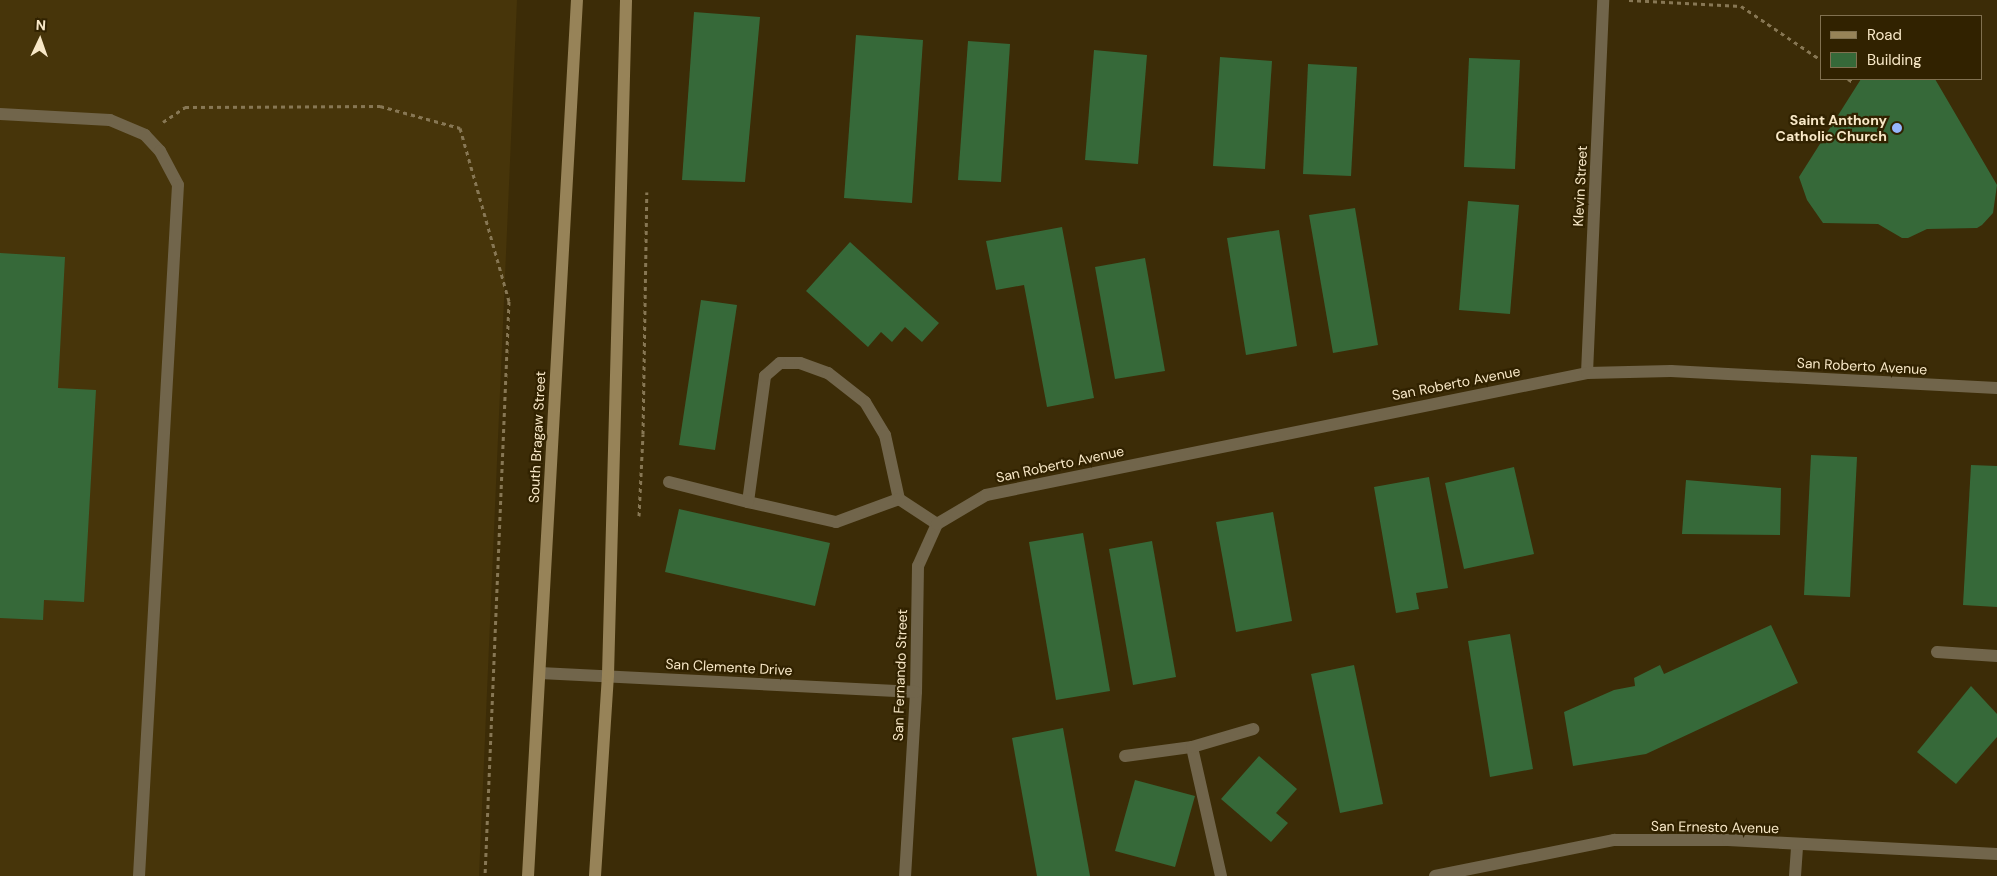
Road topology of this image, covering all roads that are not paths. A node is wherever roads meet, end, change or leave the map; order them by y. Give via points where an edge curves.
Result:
1 (576, 0) edge
2 (626, 0) edge
3 (1604, 0) edge
4 (0, 114) edge
5 (1587, 373) junction
6 (1997, 388) edge
7 (669, 482) dead end
8 (899, 499) junction
9 (748, 502) junction
10 (937, 524) junction
11 (1937, 652) dead end
12 (1997, 656) edge
13 (540, 673) junction
14 (608, 675) junction
15 (916, 692) junction
16 (1253, 729) dead end
17 (1192, 747) junction
18 (1125, 756) dead end
19 (1797, 844) junction
20 (1997, 854) edge
21 (139, 876) edge
22 (528, 876) edge
23 (595, 876) edge
24 (905, 876) edge
25 (1221, 876) edge
26 (1435, 876) edge
27 (1795, 876) edge

1 - 13 main road, South Bragaw Street
2 - 14 main road
3 - 5 street, Klevin Street
4 - 21 street via 110,120 145,135 160,151 178,185
5 - 6 street, San Roberto Avenue via 1671,371
5 - 10 street, San Roberto Avenue via 986,495
7 - 9 street
8 - 9 street via 836,522
8 - 9 street via 885,435 865,402 828,373 800,363 780,363 766,376
8 - 10 street
10 - 15 street, San Fernando Street via 918,566
11 - 12 street
13 - 14 street, San Clemente Drive
13 - 22 main road, South Bragaw Street
14 - 15 street, San Clemente Drive
14 - 23 main road
15 - 24 street, San Fernando Street
16 - 17 street
17 - 18 street
17 - 25 street
19 - 20 street, San Ernesto Avenue
19 - 26 street, San Ernesto Avenue via 1614,840
19 - 27 street

